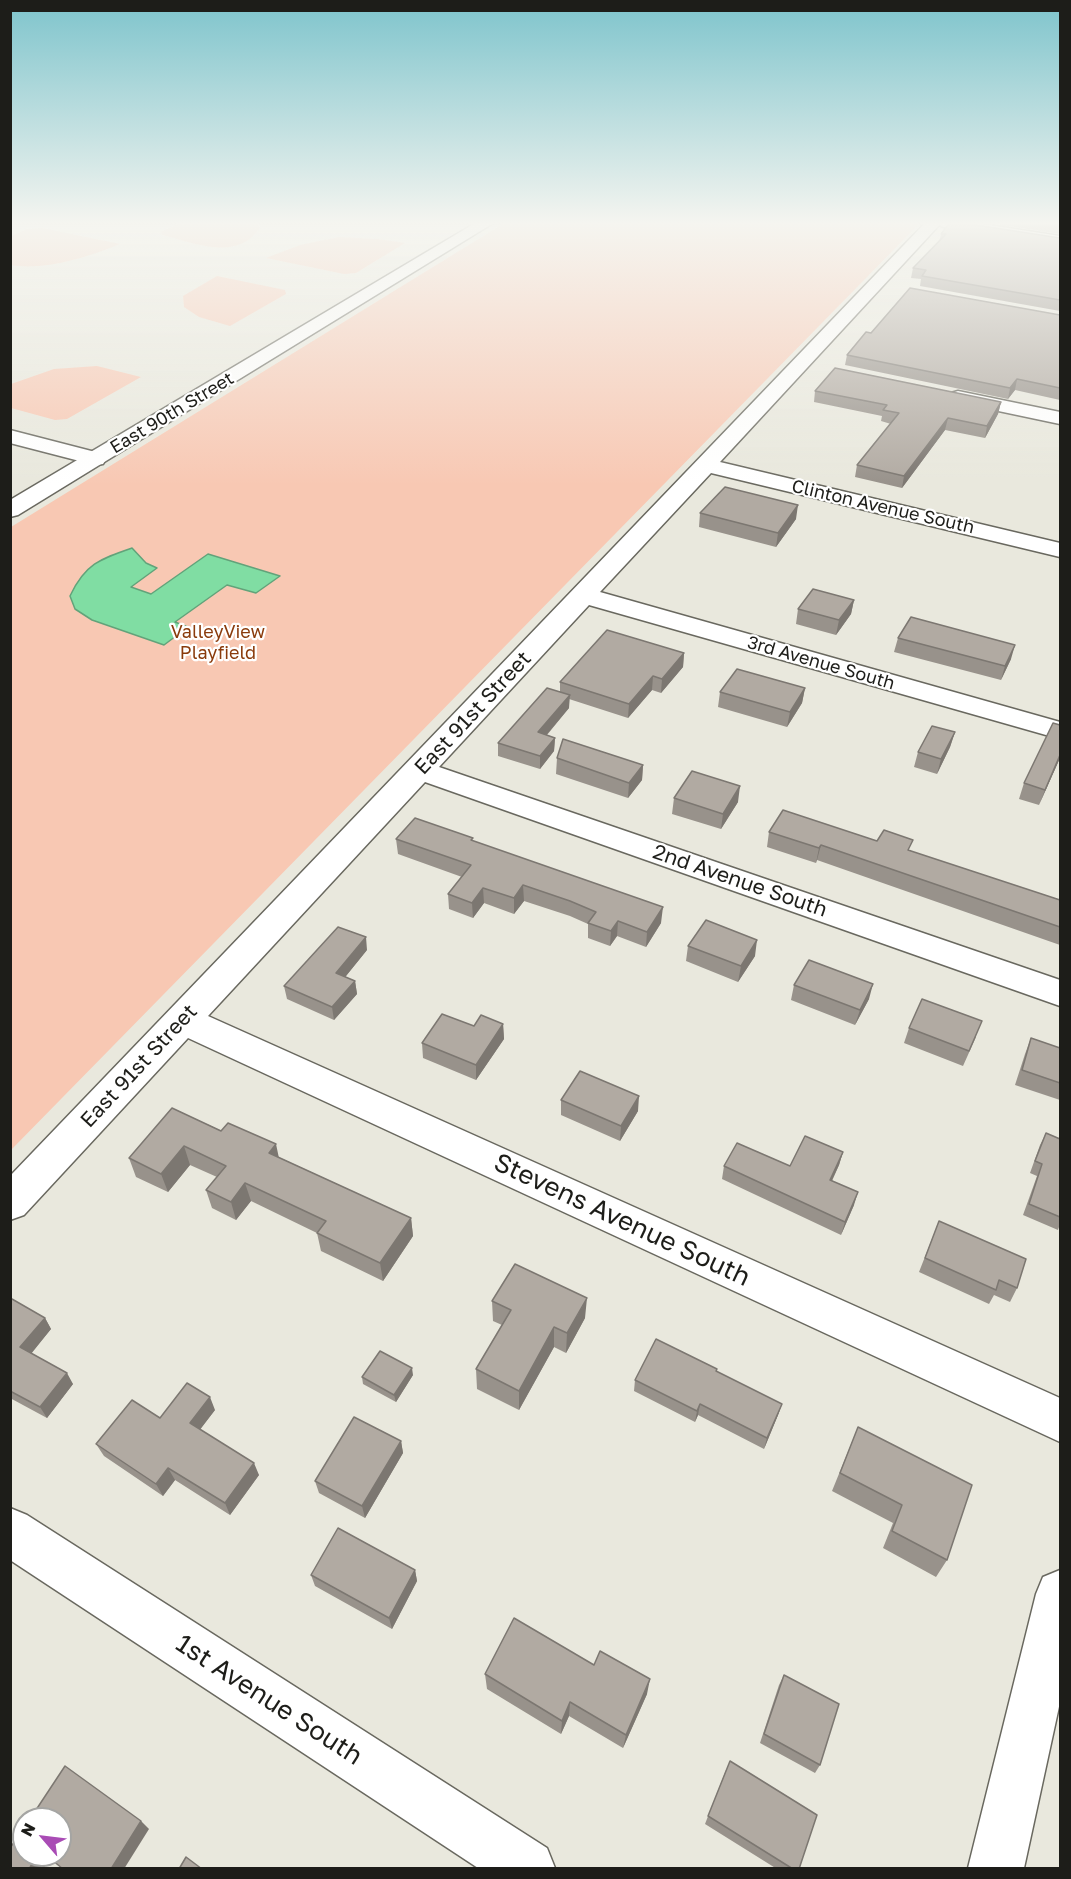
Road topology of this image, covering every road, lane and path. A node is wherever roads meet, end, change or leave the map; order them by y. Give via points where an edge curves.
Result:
1 (342, 310) edge
2 (865, 310) edge
3 (936, 392) edge
4 (1060, 418) edge
5 (10, 436) edge
6 (95, 459) junction
7 (705, 465) junction
8 (10, 510) edge
9 (1060, 550) edge
10 (582, 596) junction
11 (1060, 731) edge
12 (419, 770) junction
13 (1060, 993) edge
14 (183, 1020) junction
15 (10, 1203) edge
16 (1060, 1420) edge
17 (10, 1532) edge
18 (1060, 1594) edge
19 (527, 1869) edge
20 (996, 1869) edge

1 - 6 street, East 90th Street
2 - 7 street, East 91st Street via 812,367
3 - 4 street
5 - 6 street
6 - 8 street, East 90th Street
7 - 9 street, Clinton Avenue South
7 - 10 street, East 91st Street
10 - 11 street, 3rd Avenue South
10 - 12 street, East 91st Street
12 - 13 street, 2nd Avenue South
12 - 14 street, East 91st Street
14 - 15 street, East 91st Street
14 - 16 street, Stevens Avenue South
17 - 19 street, 1st Avenue South
18 - 20 street

